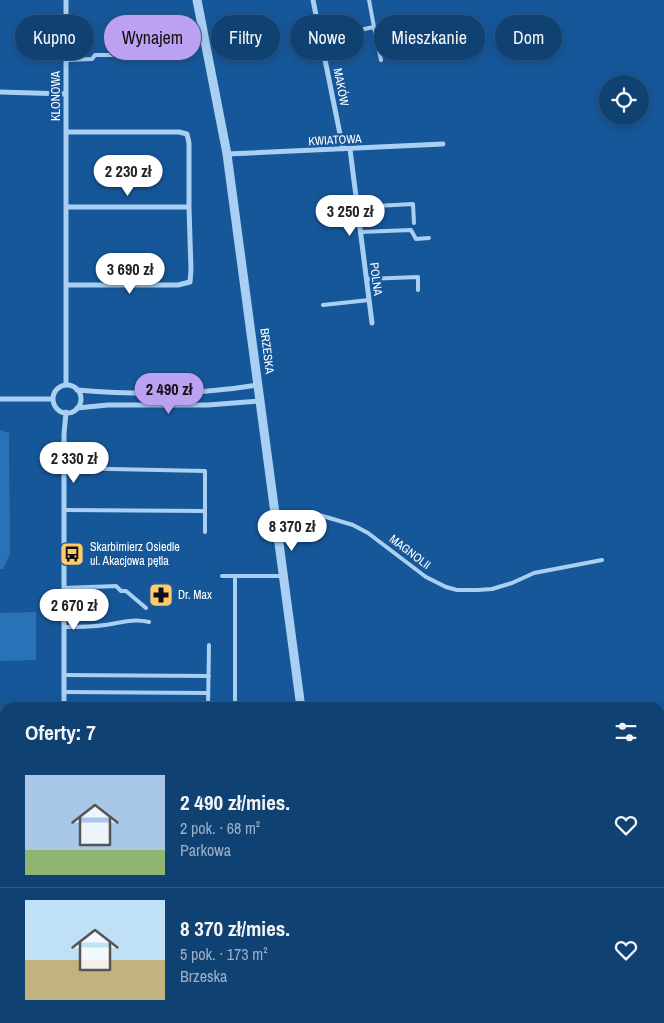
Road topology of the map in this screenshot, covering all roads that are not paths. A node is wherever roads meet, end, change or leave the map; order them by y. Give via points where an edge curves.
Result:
1 (66, 0) edge
2 (197, 0) edge
3 (313, 0) edge
4 (369, 0) edge
5 (66, 15) edge
6 (316, 15) edge
7 (374, 27) joint
8 (364, 29) edge
9 (66, 60) edge
10 (325, 60) edge
11 (0, 92) edge
12 (66, 94) junction
13 (66, 132) junction
14 (444, 144) dead end
15 (343, 149) junction
16 (350, 149) junction
17 (227, 154) junction
18 (67, 207) junction
19 (189, 207) junction
20 (357, 207) junction
21 (414, 223) dead end
22 (360, 232) junction
23 (429, 238) dead end
24 (366, 279) junction
25 (67, 285) junction
26 (418, 290) dead end
27 (369, 300) junction
28 (323, 306) dead end
29 (372, 323) dead end
30 (66, 385) junction
31 (258, 385) junction
32 (77, 390) junction
33 (134, 392) junction
34 (208, 392) junction
35 (0, 398) edge
36 (53, 399) junction
37 (260, 401) junction
38 (134, 404) junction
39 (208, 405) junction
40 (77, 408) junction
41 (66, 412) junction
42 (64, 468) junction
43 (64, 510) junction
44 (205, 511) junction
45 (276, 513) junction
46 (318, 514) junction
47 (319, 528) dead end
48 (205, 532) dead end
49 (602, 560) dead end
50 (222, 576) dead end
51 (235, 576) junction
52 (283, 576) junction
53 (64, 588) junction
54 (146, 608) dead end
55 (148, 622) dead end
56 (64, 627) junction
57 (209, 645) dead end
58 (64, 675) junction
59 (209, 676) junction
60 (64, 692) junction
61 (208, 693) junction
62 (64, 702) edge
63 (208, 702) edge
64 (235, 702) edge
65 (300, 702) edge

1 - 5 street, KLONOWA
2 - 17 street, BRZESKA
3 - 6 street, MAKÓW
4 - 7 lane
7 - 8 lane
9 - 12 street, KLONOWA
10 - 15 street, MAKÓW
11 - 12 street
12 - 13 street, KLONOWA
13 - 18 street, KLONOWA
13 - 19 street, KLONOWA via 186,134 189,143
14 - 16 street, KWIATOWA
15 - 16 street, KWIATOWA
15 - 17 street, KWIATOWA
16 - 20 street, POLNA
17 - 31 street, BRZESKA
18 - 19 street
18 - 25 street, KLONOWA
19 - 25 street via 190,282 178,285
20 - 21 lane via 413,204
20 - 22 street, POLNA
22 - 23 lane via 412,230 416,239
22 - 24 street, POLNA
24 - 26 lane via 418,277
24 - 27 street, POLNA
25 - 30 street, KLONOWA
27 - 28 lane
27 - 29 street, POLNA
30 - 32 street
30 - 36 street via 56,391
31 - 34 street
31 - 37 street, BRZESKA
32 - 33 street
32 - 40 street via 80,401
33 - 34 street
33 - 38 street
34 - 39 street
35 - 36 street
36 - 41 street via 58,409
37 - 39 street
37 - 45 street, BRZESKA
38 - 39 street
38 - 40 street
40 - 41 street
41 - 42 street
42 - 43 street
42 - 44 lane via 205,471
43 - 44 lane
43 - 53 street
44 - 48 lane
45 - 46 lane, MAGNOLII
45 - 52 street, BRZESKA
46 - 47 lane
46 - 49 lane, MAGNOLII via 368,533 426,577 446,587 468,591 492,589 534,573
50 - 51 lane
51 - 52 lane
51 - 64 lane
52 - 65 street, BRZESKA
53 - 54 lane via 116,586
53 - 56 street
55 - 56 lane via 138,619 106,625
56 - 58 street
57 - 59 lane
58 - 59 lane
58 - 60 street
59 - 61 lane
60 - 61 lane
60 - 62 street
61 - 63 lane

